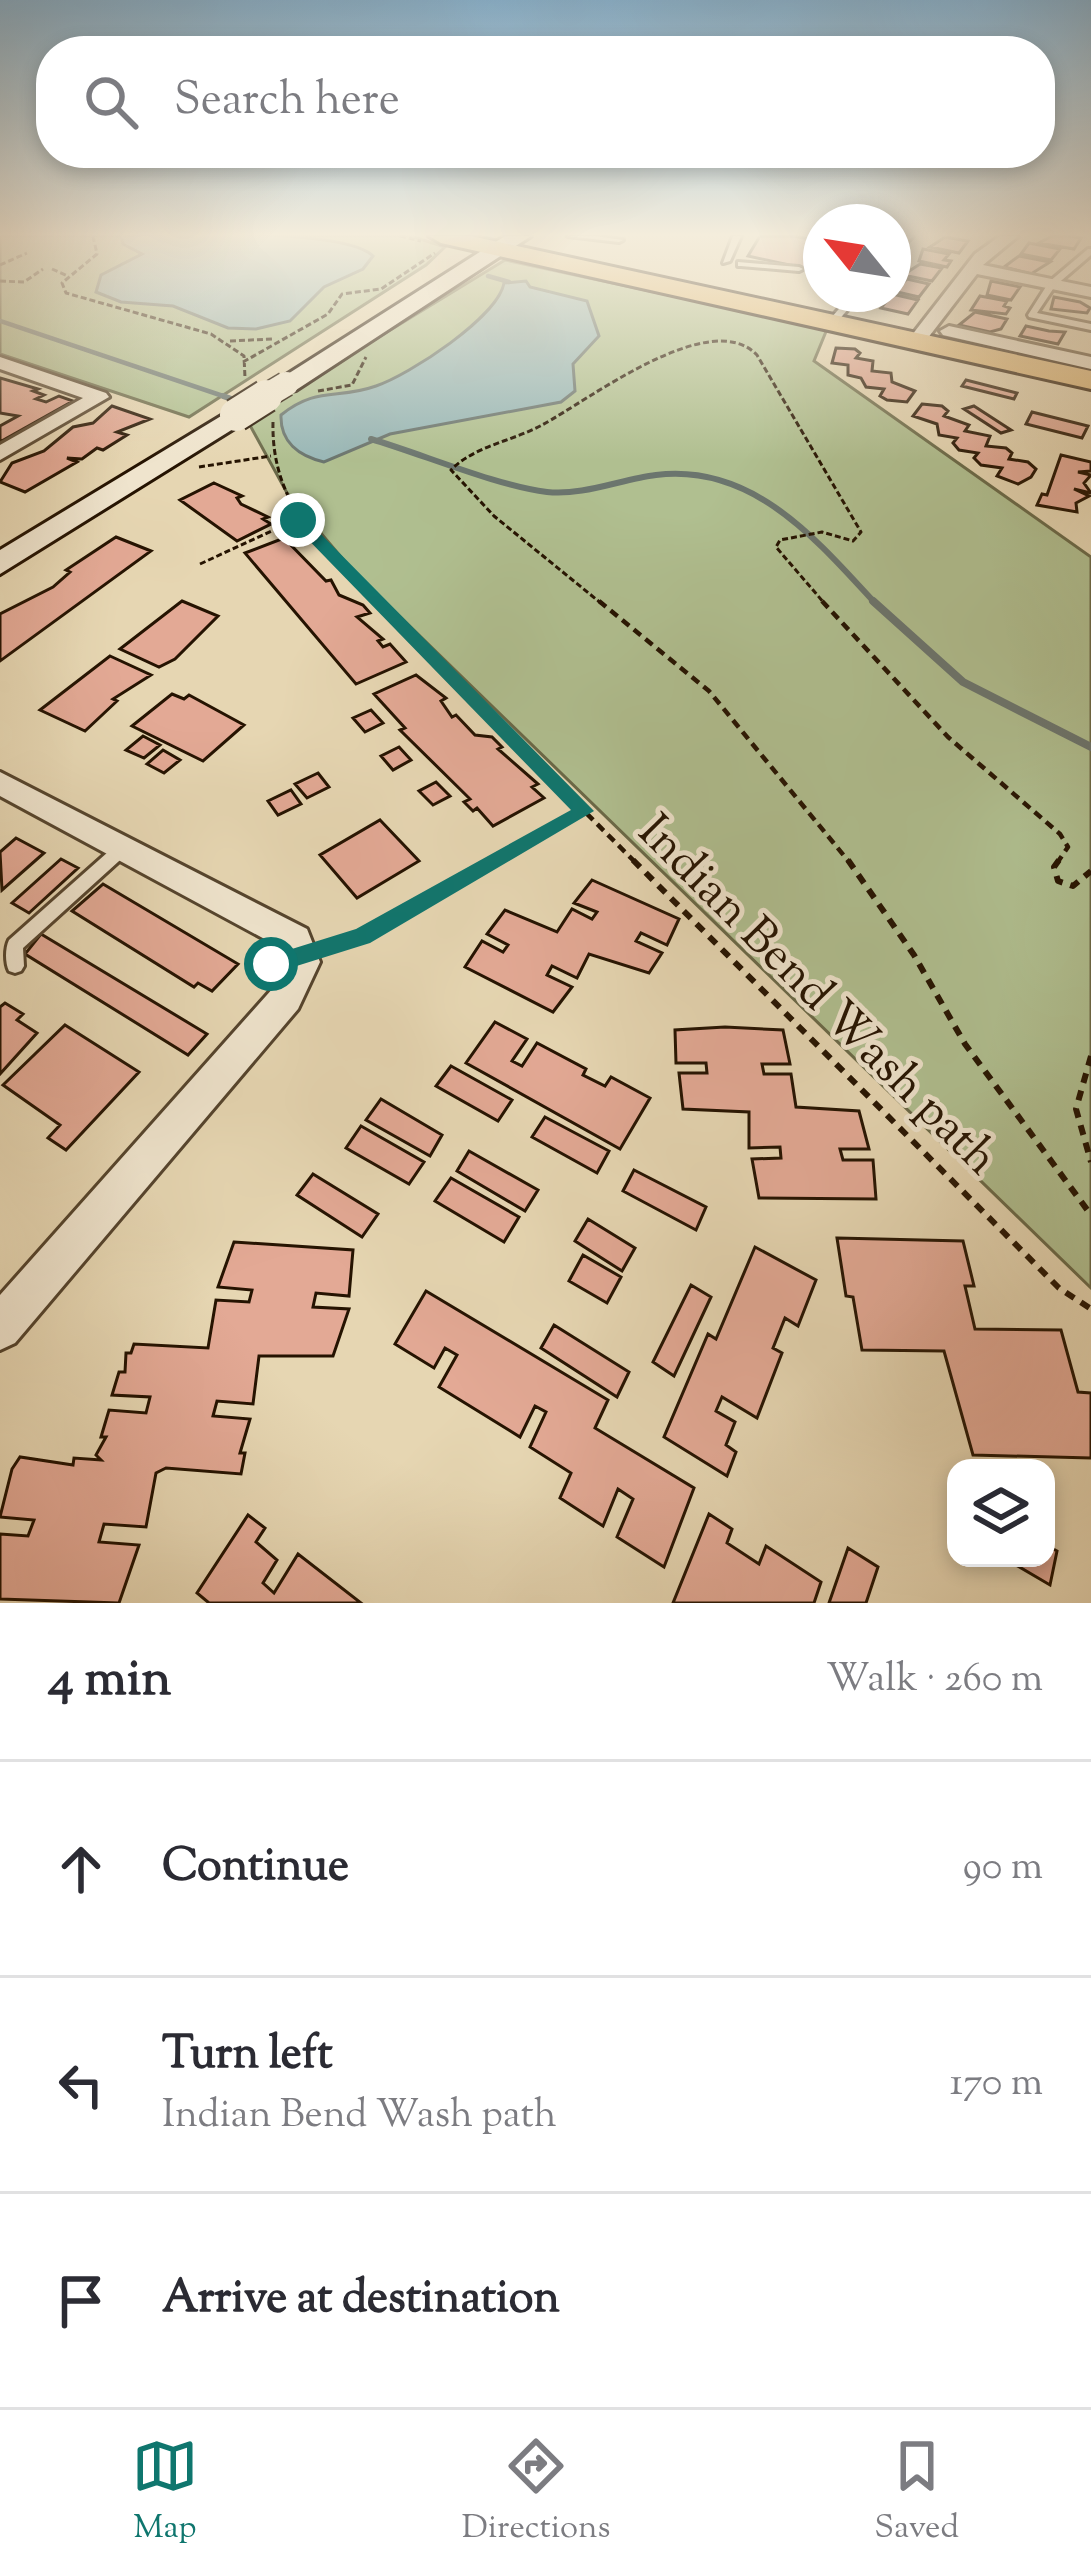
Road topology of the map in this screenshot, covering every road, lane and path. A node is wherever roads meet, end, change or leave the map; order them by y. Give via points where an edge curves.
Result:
1 (118, 311) edge
2 (330, 311) edge
3 (374, 311) edge
4 (770, 311) edge
5 (816, 311) edge
6 (940, 311) edge
7 (1035, 311) edge
8 (834, 312) edge
9 (827, 318) junction
10 (1091, 327) edge
11 (290, 334) junction
12 (918, 340) junction
13 (964, 340) junction
14 (221, 341) junction
15 (0, 363) edge
16 (1091, 363) edge
17 (1091, 380) edge
18 (263, 382) junction
19 (226, 411) junction
20 (0, 454) edge
21 (271, 456) junction
22 (182, 470) dead end
23 (298, 520) junction
24 (0, 541) edge
25 (0, 564) edge
26 (200, 564) dead end
27 (5, 792) edge
28 (584, 811) junction
29 (123, 848) junction
30 (1091, 871) edge
31 (304, 953) junction
32 (15, 965) dead end
33 (1091, 1056) edge
34 (1091, 1162) edge
35 (1091, 1215) edge
36 (1091, 1309) edge
37 (0, 1328) edge

1 - 14 path via 154,315
2 - 11 path
3 - 18 main road
4 - 9 main road
5 - 9 main road
6 - 12 street
7 - 10 lane
8 - 9 lane
9 - 12 main road
11 - 14 path
11 - 18 path
12 - 13 main road
13 - 16 street
13 - 17 main road
14 - 18 path via 241,350
15 - 20 street via 100,397
18 - 19 main road, bridge
18 - 21 path, Indian Bend Wash path
19 - 24 main road
19 - 25 main road
21 - 22 path
21 - 23 path, Indian Bend Wash path
23 - 26 path
23 - 28 path, Indian Bend Wash path
27 - 29 street
28 - 31 path via 362,936
28 - 36 path, Indian Bend Wash path via 1043,1272
29 - 31 street via 295,938
29 - 32 lane via 15,945
30 - 35 path via 1073,886 1058,881 1054,867 1068,847 1060,834 948,737 808,592 776,547 814,533 853,541 861,532 753,348 716,339 660,360 457,462 452,470 494,516 709,691 770,760
31 - 37 street via 302,977 286,998
33 - 34 path via 1073,1104

